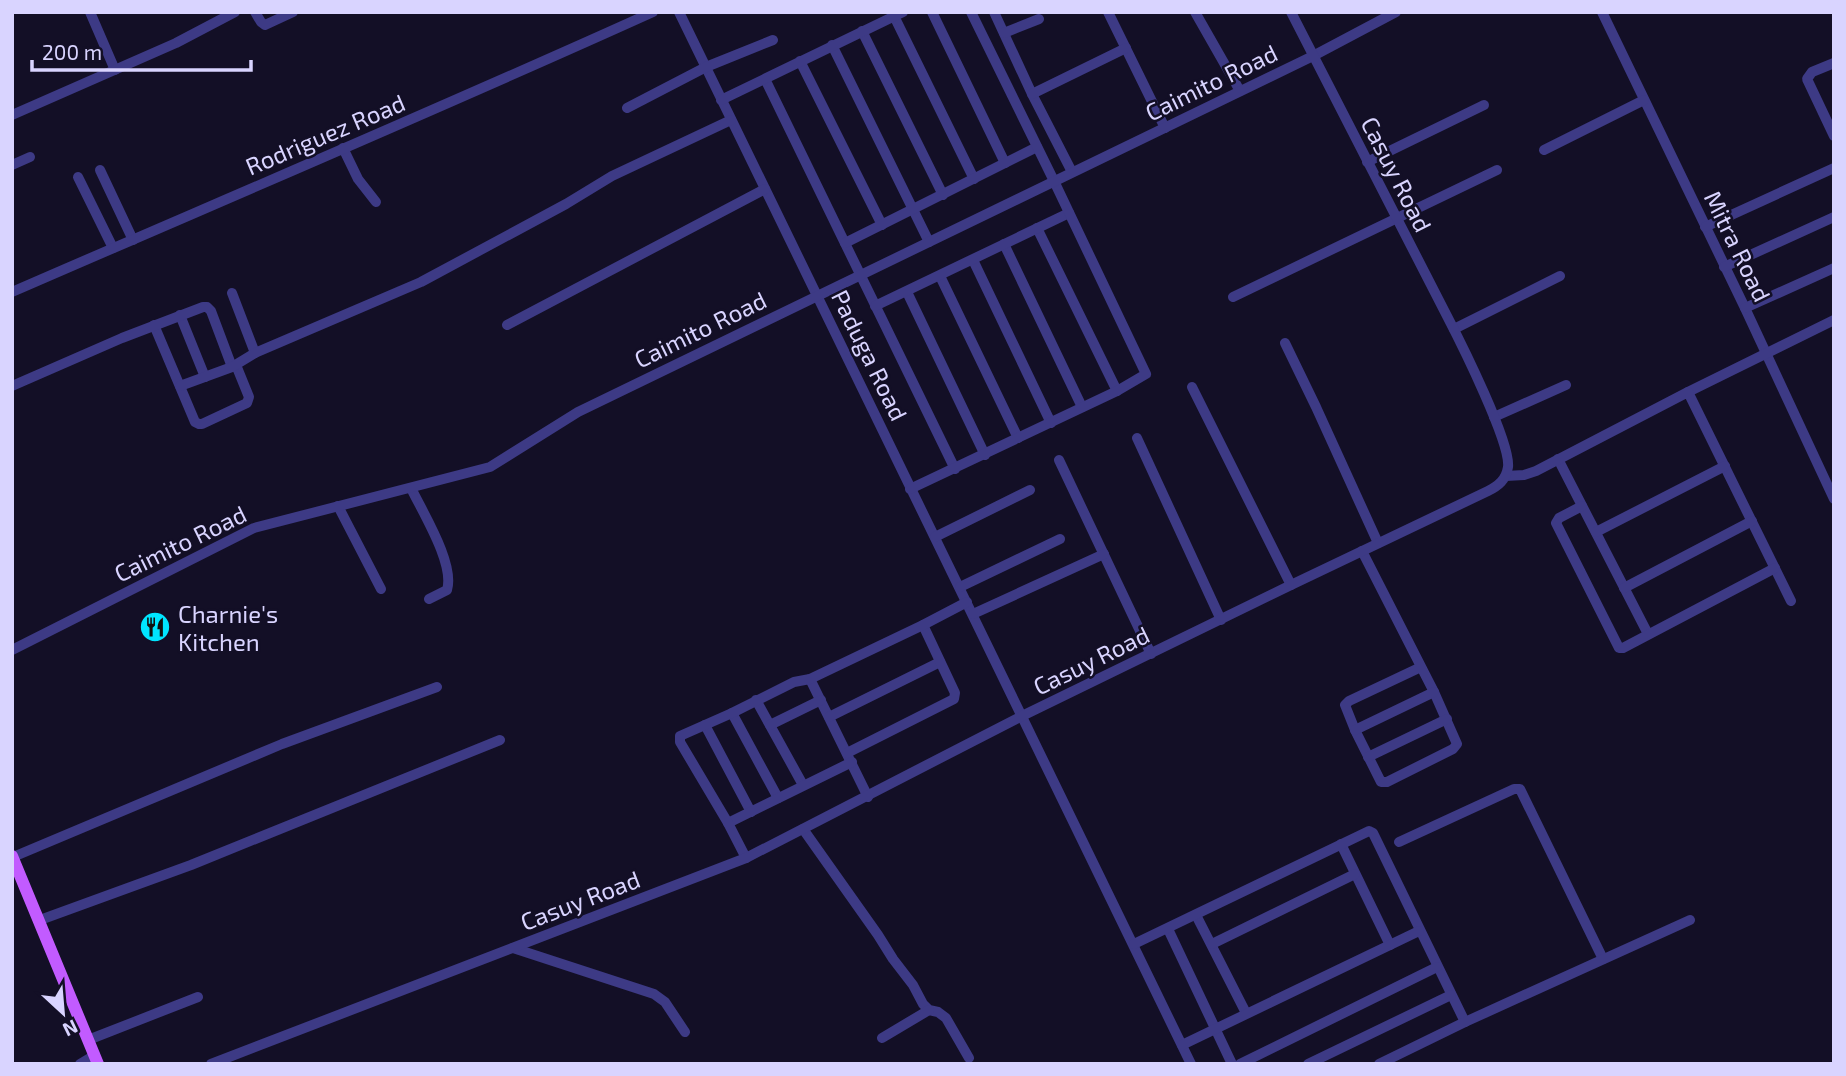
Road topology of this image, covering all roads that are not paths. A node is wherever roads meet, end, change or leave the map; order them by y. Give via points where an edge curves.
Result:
1 (90, 12) edge
2 (235, 12) edge
3 (255, 12) edge
4 (293, 12) edge
5 (653, 12) edge
6 (679, 12) edge
7 (932, 12) edge
8 (971, 12) edge
9 (994, 12) edge
10 (1108, 12) edge
11 (1195, 12) edge
12 (1291, 12) edge
13 (1396, 12) edge
14 (1602, 12) edge
15 (899, 14) edge
16 (1039, 19) dead end
17 (862, 31) junction
18 (1004, 33) junction
19 (773, 40) dead end
20 (832, 45) junction
21 (1126, 48) junction
22 (1313, 56) junction
23 (800, 61) junction
24 (1834, 63) edge
25 (706, 67) junction
26 (115, 70) junction
27 (765, 79) junction
28 (1240, 91) junction
29 (1032, 94) junction
30 (721, 100) junction
31 (1644, 100) junction
32 (1484, 105) dead end
33 (627, 108) dead end
34 (12, 115) edge
35 (731, 120) junction
36 (1165, 128) junction
37 (1834, 136) edge
38 (1037, 147) junction
39 (343, 148) junction
40 (1544, 150) dead end
41 (30, 157) dead end
42 (1367, 162) junction
43 (1005, 163) junction
44 (12, 165) edge
45 (1834, 168) edge
46 (100, 170) dead end
47 (1497, 170) dead end
48 (1072, 172) junction
49 (78, 177) dead end
50 (974, 179) junction
51 (1054, 181) junction
52 (765, 189) junction
53 (943, 195) junction
54 (376, 202) dead end
55 (912, 210) junction
56 (1069, 213) junction
57 (1834, 217) edge
58 (1396, 218) junction
59 (882, 225) junction
60 (1037, 228) junction
61 (1705, 228) junction
62 (133, 240) junction
63 (929, 242) junction
64 (845, 243) junction
65 (1004, 244) junction
66 (113, 248) junction
67 (973, 260) junction
68 (1724, 267) junction
69 (1834, 268) edge
70 (860, 274) junction
71 (940, 276) junction
72 (1560, 276) dead end
73 (12, 292) edge
74 (907, 292) junction
75 (232, 293) dead end
76 (818, 295) junction
77 (1233, 297) dead end
78 (875, 306) junction
79 (1745, 307) junction
80 (180, 315) junction
81 (1834, 320) edge
82 (154, 325) junction
83 (507, 326) dead end
84 (1454, 329) junction
85 (1285, 343) dead end
86 (1765, 352) junction
87 (255, 353) junction
88 (234, 366) junction
89 (205, 377) junction
90 (1566, 385) dead end
91 (12, 386) edge
92 (180, 386) junction
93 (1192, 387) dead end
94 (1117, 391) junction
95 (1688, 392) junction
96 (1082, 407) junction
97 (1494, 418) junction
98 (1051, 423) junction
99 (1018, 438) junction
100 (1137, 438) dead end
101 (985, 454) junction
102 (1558, 459) junction
103 (1059, 460) dead end
104 (1725, 466) junction
105 (955, 469) junction
106 (1506, 476) junction
107 (411, 488) junction
108 (910, 489) junction
109 (1030, 490) dead end
110 (1834, 499) edge
111 (338, 506) junction
112 (1582, 506) junction
113 (1752, 521) junction
114 (1596, 532) junction
115 (934, 537) junction
116 (1059, 539) dead end
117 (1378, 543) junction
118 (1362, 551) junction
119 (1104, 554) junction
120 (1775, 568) junction
121 (1291, 585) junction
122 (960, 587) junction
123 (1624, 588) junction
124 (381, 589) dead end
125 (429, 599) dead end
126 (1791, 601) dead end
127 (967, 602) junction
128 (973, 614) junction
129 (1221, 620) junction
130 (923, 625) junction
131 (1648, 634) junction
132 (12, 650) edge
133 (1152, 654) junction
134 (940, 663) junction
135 (1421, 667) junction
136 (810, 679) junction
137 (438, 687) dead end
138 (1434, 692) junction
139 (756, 700) junction
140 (821, 700) junction
141 (732, 713) junction
142 (1022, 716) junction
143 (829, 717) junction
144 (1447, 719) junction
145 (705, 725) junction
146 (769, 725) junction
147 (1355, 730) junction
148 (500, 740) dead end
149 (1368, 757) junction
150 (849, 758) junction
151 (803, 785) junction
152 (869, 797) junction
153 (778, 798) junction
154 (751, 812) junction
155 (728, 823) junction
156 (803, 829) junction
157 (1399, 842) dead end
158 (1341, 844) junction
159 (12, 856) edge
160 (746, 858) junction
161 (15, 871) edge
162 (1355, 874) junction
163 (1196, 915) junction
164 (40, 920) junction
165 (1690, 920) dead end
166 (1168, 929) junction
167 (1419, 930) junction
168 (1134, 944) junction
169 (1212, 944) junction
170 (1390, 945) junction
171 (513, 948) junction
172 (1603, 960) junction
173 (1437, 967) junction
174 (1451, 995) junction
175 (198, 997) dead end
176 (929, 1010) junction
177 (1245, 1013) junction
178 (1465, 1022) junction
179 (1214, 1029) junction
180 (685, 1032) dead end
181 (881, 1038) dead end
182 (88, 1040) junction
183 (1182, 1045) junction
184 (969, 1058) dead end
185 (96, 1060) edge
186 (79, 1064) edge
187 (211, 1064) edge
188 (1191, 1064) edge
189 (1232, 1064) edge
190 (1240, 1064) edge
191 (1308, 1064) edge
192 (1379, 1064) edge

1 - 26 street
2 - 26 street
3 - 4 street via 265,25
5 - 39 street, Rodriguez Road
6 - 25 street, Paduga Road
7 - 43 street
8 - 38 street
9 - 18 street
10 - 21 street
11 - 28 street
12 - 22 street, Casuy Road
13 - 22 street, Caimito Road
14 - 31 street, Mitra Road
15 - 17 street
15 - 50 street
16 - 18 street
17 - 20 street
17 - 53 street
18 - 29 street
19 - 25 street
20 - 23 street
20 - 55 street
21 - 29 street
21 - 36 street
22 - 28 street, Caimito Road
22 - 42 street, Casuy Road
23 - 27 street
23 - 59 street
24 - 37 street via 1807,79
25 - 30 street, Paduga Road
25 - 33 street
26 - 34 street
27 - 30 street
27 - 64 street
28 - 36 street, Caimito Road
29 - 48 street
30 - 35 street, Paduga Road
31 - 40 street
31 - 61 street, Mitra Road
32 - 42 street
35 - 52 street, Paduga Road
35 - 87 street via 612,176 421,282
36 - 48 street, Caimito Road
38 - 43 street
38 - 51 street
39 - 54 street
39 - 62 street, Rodriguez Road
41 - 44 street
42 - 58 street, Casuy Road
43 - 50 street
45 - 61 street
46 - 62 street
47 - 58 street
48 - 51 street, Caimito Road
49 - 66 street
50 - 53 street
51 - 56 street
51 - 63 street, Caimito Road
52 - 76 street, Paduga Road
52 - 83 street
53 - 55 street
55 - 59 street
55 - 63 street
56 - 60 street
56 - 94 street via 1146,372
57 - 68 street
58 - 77 street
58 - 84 street, Casuy Road
59 - 64 street
60 - 65 street
60 - 94 street
61 - 68 street, Mitra Road
62 - 66 street, Rodriguez Road
63 - 70 street, Caimito Road
64 - 70 street
65 - 67 street
65 - 96 street
66 - 73 street, Rodriguez Road
67 - 71 street
67 - 98 street
68 - 79 street, Mitra Road
69 - 79 street
70 - 76 street, Caimito Road
70 - 78 street
71 - 74 street
71 - 99 street
72 - 84 street
74 - 78 street
74 - 101 street
75 - 87 street
76 - 107 street, Caimito Road via 578,412 496,464
76 - 108 street, Paduga Road
78 - 105 street
79 - 86 street, Mitra Road
80 - 82 street
80 - 88 street via 209,308
80 - 89 street
81 - 86 street
82 - 91 street
82 - 92 street
84 - 97 street, Casuy Road
85 - 117 street
86 - 95 street
86 - 110 street, Mitra Road
87 - 88 street
88 - 89 street
88 - 92 street via 249,397 247,403 202,424 195,422
89 - 92 street
90 - 97 street
93 - 121 street
94 - 96 street
95 - 102 street
95 - 104 street
96 - 98 street
97 - 106 street, Casuy Road via 1508,460
98 - 99 street
99 - 101 street
100 - 129 street
101 - 105 street
102 - 106 street via 1524,475
102 - 112 street
103 - 119 street
104 - 113 street
104 - 114 street
105 - 108 street
106 - 117 street, Casuy Road via 1488,491
107 - 111 street, Caimito Road
107 - 125 street via 447,564 447,590
108 - 115 street, Paduga Road
109 - 115 street
111 - 124 street
111 - 132 street, Caimito Road via 254,528
112 - 114 street
112 - 131 street via 1556,523 1617,647
113 - 120 street
113 - 123 street
114 - 123 street
115 - 122 street, Paduga Road
116 - 122 street
117 - 118 street, Casuy Road
118 - 121 street, Casuy Road
118 - 135 street
119 - 128 street
119 - 133 street
120 - 126 street
120 - 131 street
121 - 129 street, Casuy Road
122 - 127 street, Paduga Road
123 - 131 street
127 - 128 street, Paduga Road
127 - 130 street
128 - 142 street, Paduga Road
129 - 133 street, Casuy Road
130 - 134 street
130 - 136 street
133 - 142 street, Casuy Road
134 - 143 street
134 - 150 street via 954,699
135 - 138 street
135 - 147 street via 1346,703
136 - 139 street
136 - 140 street
137 - 159 street via 282,744
138 - 144 street
138 - 147 street
139 - 141 street
139 - 146 street
140 - 143 street
140 - 146 street
141 - 145 street
141 - 153 street
142 - 152 street, Casuy Road
142 - 168 street, Paduga Road
143 - 150 street
144 - 149 street
144 - 149 street via 1456,747 1387,782 1378,779
145 - 154 street
145 - 155 street via 679,740
146 - 151 street
147 - 149 street
148 - 164 street via 191,865
150 - 151 street
150 - 152 street
151 - 153 street
152 - 156 street, Casuy Road
153 - 154 street
154 - 155 street
155 - 160 street
156 - 160 street, Casuy Road
156 - 176 street
157 - 172 street via 1520,789
158 - 162 street
158 - 163 street
158 - 167 street via 1367,831 1373,833
159 - 161 main road
160 - 171 street, Casuy Road
161 - 164 main road
162 - 169 street
162 - 170 street
163 - 166 street
163 - 169 street
164 - 182 main road
165 - 172 street
166 - 168 street
166 - 179 street
167 - 170 street
167 - 173 street
168 - 183 street, Paduga Road
169 - 177 street
170 - 177 street
171 - 180 street via 654,994
171 - 187 street, Casuy Road
172 - 178 street
173 - 174 street
173 - 190 street
174 - 178 street
174 - 191 street
175 - 182 street
176 - 181 street
176 - 184 street via 946,1018
177 - 179 street
178 - 192 street
179 - 183 street
179 - 189 street
182 - 185 main road
183 - 188 street, Paduga Road
185 - 186 street

